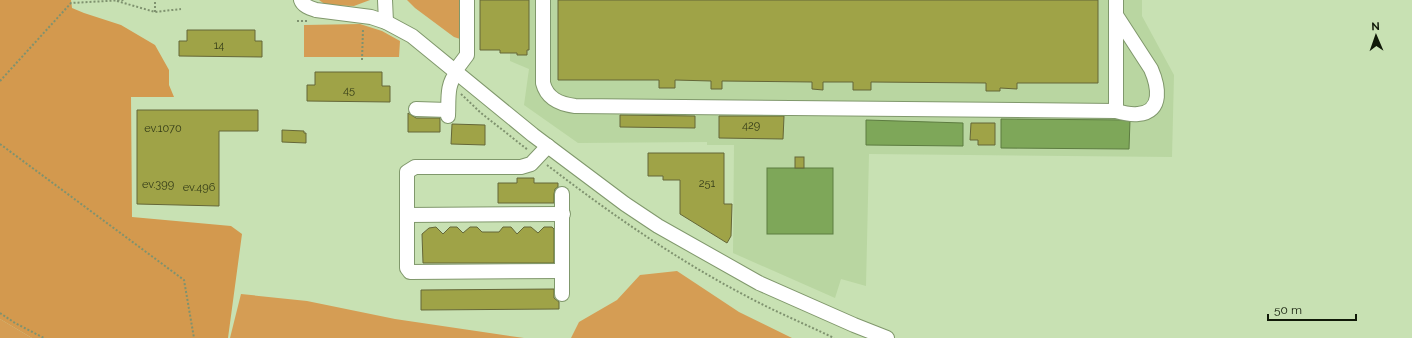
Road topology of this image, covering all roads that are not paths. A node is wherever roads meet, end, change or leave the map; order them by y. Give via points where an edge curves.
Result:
1 (301, 0) edge
2 (386, 0) edge
3 (468, 0) edge
4 (543, 0) edge
5 (1116, 0) edge
6 (1116, 15) junction
7 (386, 22) junction
8 (454, 76) junction
9 (416, 109) dead end
10 (1116, 111) junction
11 (548, 146) junction
12 (562, 194) dead end
13 (562, 214) junction
14 (407, 215) junction
15 (562, 271) junction
16 (562, 294) dead end
17 (853, 332) edge
18 (887, 338) edge

1 - 7 street via 307,7 316,10 359,15
2 - 7 street
3 - 8 street via 467,55
4 - 10 street via 543,84 551,98 566,105
5 - 6 street
6 - 10 street
6 - 10 street via 1151,69 1158,93 1154,105 1145,113
7 - 8 street via 412,36
8 - 9 street via 448,113
8 - 11 street
11 - 14 street via 531,164 521,167 415,167 407,172
11 - 17 street via 625,204 696,248
12 - 13 street
13 - 14 street
13 - 15 street
14 - 15 street via 407,268 410,272
15 - 16 street
17 - 18 street

